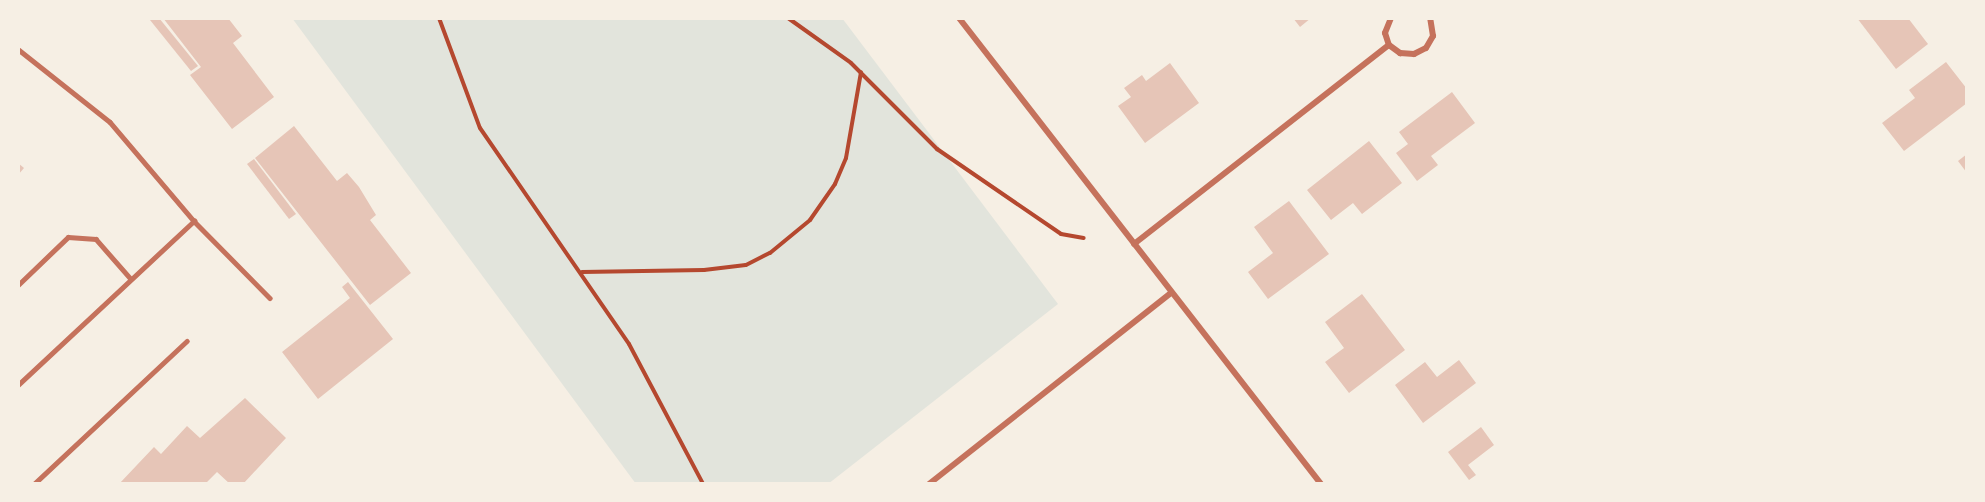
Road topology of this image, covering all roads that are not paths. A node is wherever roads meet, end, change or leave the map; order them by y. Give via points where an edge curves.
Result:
1 (959, 18) edge
2 (1391, 18) edge
3 (1430, 18) edge
4 (1389, 45) junction
5 (18, 49) edge
6 (194, 221) junction
7 (1134, 244) junction
8 (131, 279) junction
9 (18, 285) edge
10 (1171, 293) junction
11 (270, 298) dead end
12 (188, 341) dead end
13 (18, 385) edge
14 (34, 484) edge
15 (929, 484) edge
16 (1322, 484) edge

1 - 7 street
2 - 4 street via 1385,33
3 - 4 street via 1433,36 1426,48 1414,54 1400,53
4 - 7 street
5 - 6 lane via 110,122
6 - 8 lane
6 - 11 lane
7 - 10 street
8 - 9 lane via 96,238 68,237
8 - 13 lane
10 - 15 street
10 - 16 street
12 - 14 lane

